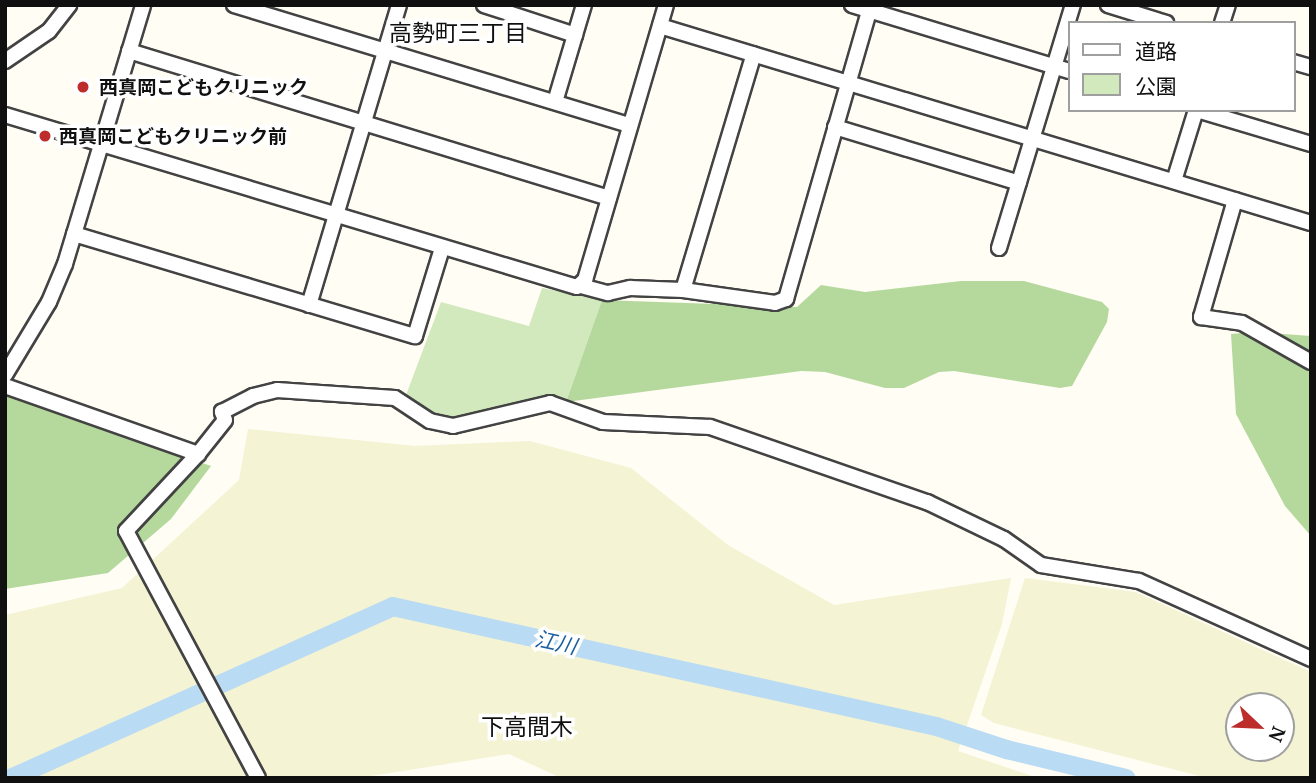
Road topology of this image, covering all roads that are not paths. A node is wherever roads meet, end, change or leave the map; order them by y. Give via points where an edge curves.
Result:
1 (69, 5) edge
2 (143, 5) edge
3 (234, 5) edge
4 (399, 5) edge
5 (484, 5) edge
6 (584, 5) edge
7 (666, 5) edge
8 (852, 5) edge
9 (1108, 5) edge
10 (870, 8) edge
11 (1160, 21) edge
12 (1068, 22) edge
13 (660, 26) junction
14 (575, 35) junction
15 (129, 51) junction
16 (385, 51) junction
17 (754, 54) junction
18 (5, 61) edge
19 (1055, 67) junction
20 (1068, 71) edge
21 (848, 82) junction
22 (555, 102) junction
23 (1196, 112) edge
24 (1204, 112) edge
25 (5, 115) edge
26 (364, 122) junction
27 (630, 125) junction
28 (835, 127) junction
29 (1033, 138) junction
30 (101, 144) junction
31 (1311, 145) edge
32 (1174, 181) junction
33 (1019, 183) junction
34 (609, 198) junction
35 (1235, 200) junction
36 (337, 214) junction
37 (1311, 223) edge
38 (74, 234) junction
39 (442, 248) junction
40 (999, 248) dead end
41 (581, 286) junction
42 (683, 289) junction
43 (309, 305) junction
44 (1311, 362) edge
45 (5, 375) edge
46 (5, 386) edge
47 (198, 454) junction
48 (1311, 659) edge
49 (258, 778) edge

1 - 18 street via 49,31
2 - 15 street
3 - 16 street
4 - 16 street
5 - 14 street
6 - 14 street
7 - 13 street
8 - 10 street
9 - 11 street
10 - 19 street
10 - 21 street
12 - 19 street
13 - 17 street
13 - 27 street
14 - 22 street
15 - 26 street
15 - 30 street
16 - 22 street
16 - 26 street
17 - 21 street
17 - 42 street
19 - 20 street
19 - 29 street
21 - 28 street
21 - 29 street
22 - 27 street
23 - 32 street
24 - 31 street
25 - 30 street
26 - 34 street
26 - 36 street
27 - 34 street
28 - 33 street
28 - 42 street via 786,299 775,303
29 - 32 street
29 - 33 street
30 - 36 street
30 - 38 street
32 - 35 street
33 - 40 street
34 - 41 street
35 - 37 street
35 - 44 street via 1201,317 1242,323
36 - 39 street
36 - 43 street
38 - 43 street
38 - 45 street via 49,302
39 - 41 street
39 - 43 street via 415,336
41 - 42 street via 608,293 630,288
46 - 47 street
47 - 48 street via 225,420 222,412 277,390 395,398 430,421 453,426 550,403 603,422 710,427 927,502 1004,539 1041,565 1139,581
47 - 49 street via 126,531

